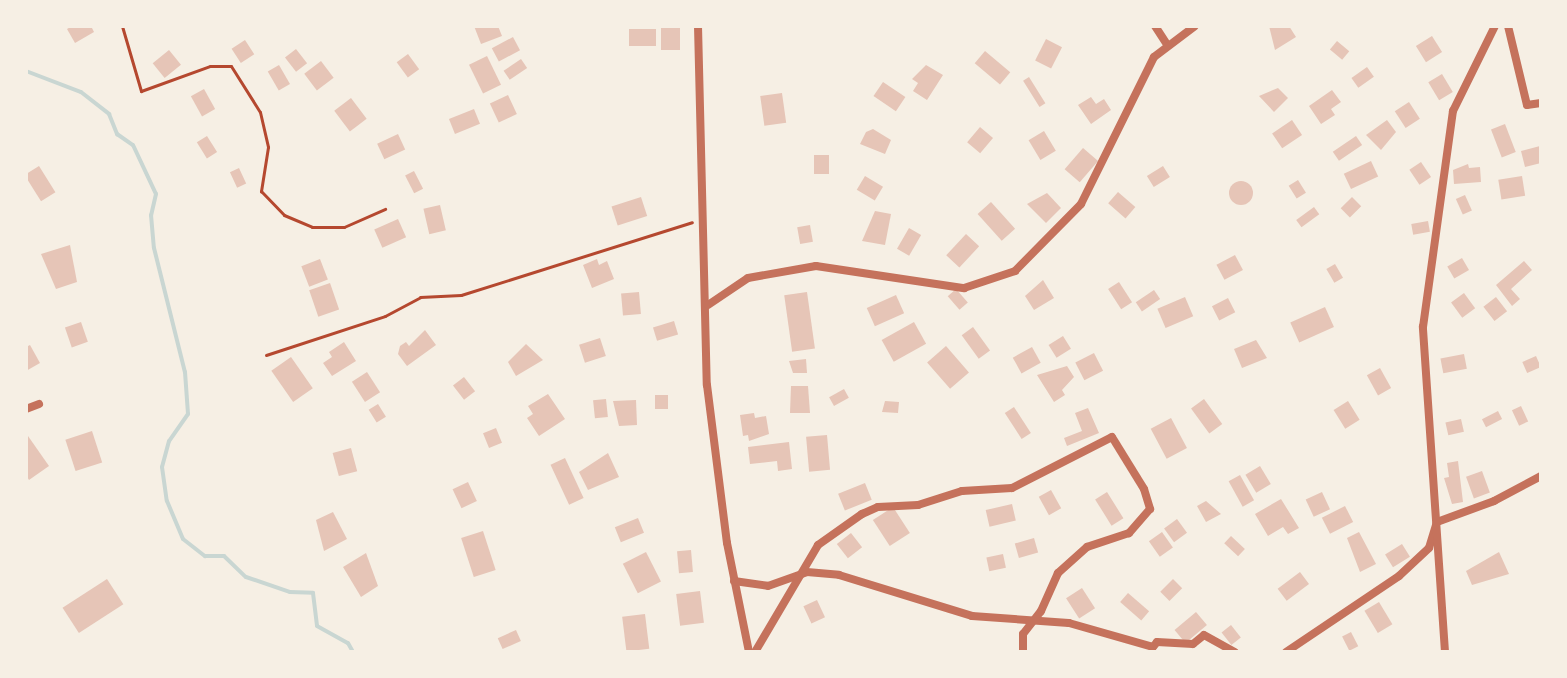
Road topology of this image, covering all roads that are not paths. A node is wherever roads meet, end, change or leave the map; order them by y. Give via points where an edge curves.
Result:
1 (698, 26) edge
2 (1155, 26) edge
3 (1195, 26) edge
4 (1495, 26) edge
5 (1508, 26) edge
6 (1166, 43) junction
7 (1541, 103) edge
8 (708, 305) junction
9 (39, 404) dead end
10 (26, 409) edge
11 (1541, 476) edge
12 (1437, 522) junction
13 (803, 574) junction
14 (734, 581) junction
15 (1030, 623) junction
16 (752, 652) edge
17 (1023, 652) edge
18 (1235, 652) edge
19 (1286, 652) edge
20 (1445, 652) edge

1 - 8 street
2 - 6 street
3 - 6 street
4 - 12 street via 1453,111 1442,163 1423,327
5 - 7 street via 1527,105
6 - 8 street via 1139,80 1081,204 1015,271 964,288 816,266 748,278
8 - 14 street via 707,385
9 - 10 street
11 - 12 street
12 - 19 street via 1429,548 1399,576
12 - 20 street
13 - 14 street via 768,586
13 - 15 street via 839,575 939,609
13 - 15 street via 818,545 862,514 962,491 1012,488 1112,437 1150,509 1129,533 1087,547 1072,559 1058,573
13 - 16 street
14 - 16 street
15 - 17 street via 1023,634
15 - 18 street via 1069,623 1153,647 1157,642 1193,644 1204,635

